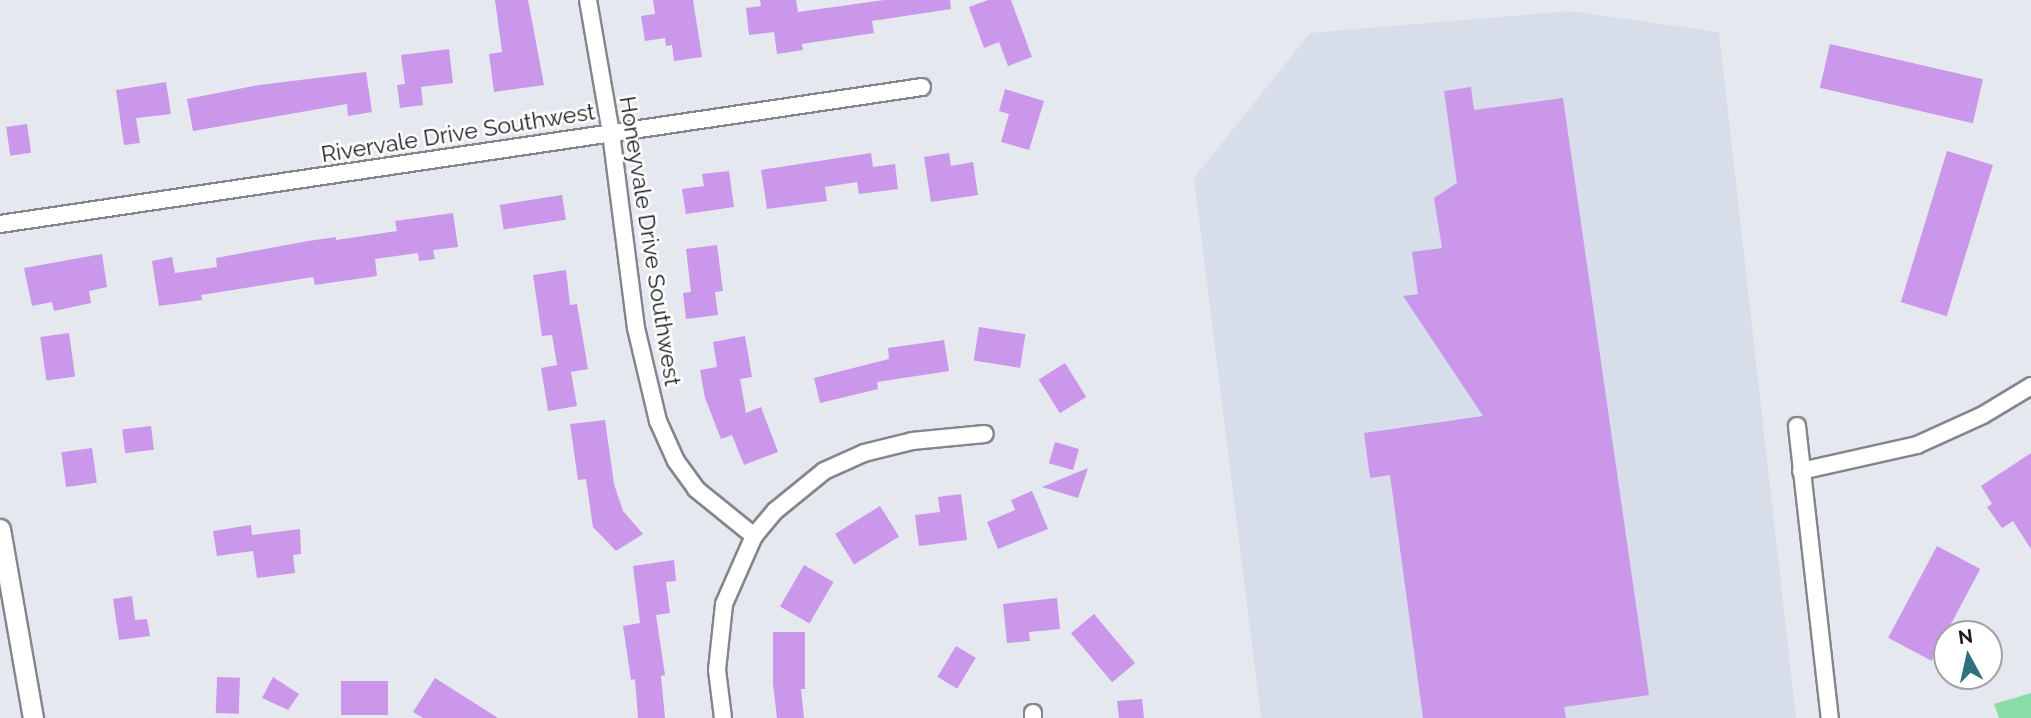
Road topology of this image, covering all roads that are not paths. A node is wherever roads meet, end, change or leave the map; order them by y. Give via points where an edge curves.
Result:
1 (588, 0) edge
2 (922, 87) dead end
3 (611, 133) junction
4 (0, 224) edge
5 (2031, 386) edge
6 (1797, 426) dead end
7 (985, 434) dead end
8 (1801, 471) junction
9 (0, 528) edge
10 (754, 536) junction
11 (33, 718) edge
12 (723, 718) edge
13 (1830, 718) edge

1 - 3 street, Honeyvale Drive Southwest
2 - 3 street, Rivervale Drive Southwest
3 - 4 street, Rivervale Drive Southwest
3 - 10 street, Honeyvale Drive Southwest via 636,328 658,421 676,461 696,489
5 - 8 street via 1983,415 1917,445
6 - 8 street
7 - 10 street via 900,444 845,460 792,494
8 - 13 street
9 - 11 street
10 - 12 street via 732,581 720,623 717,670

